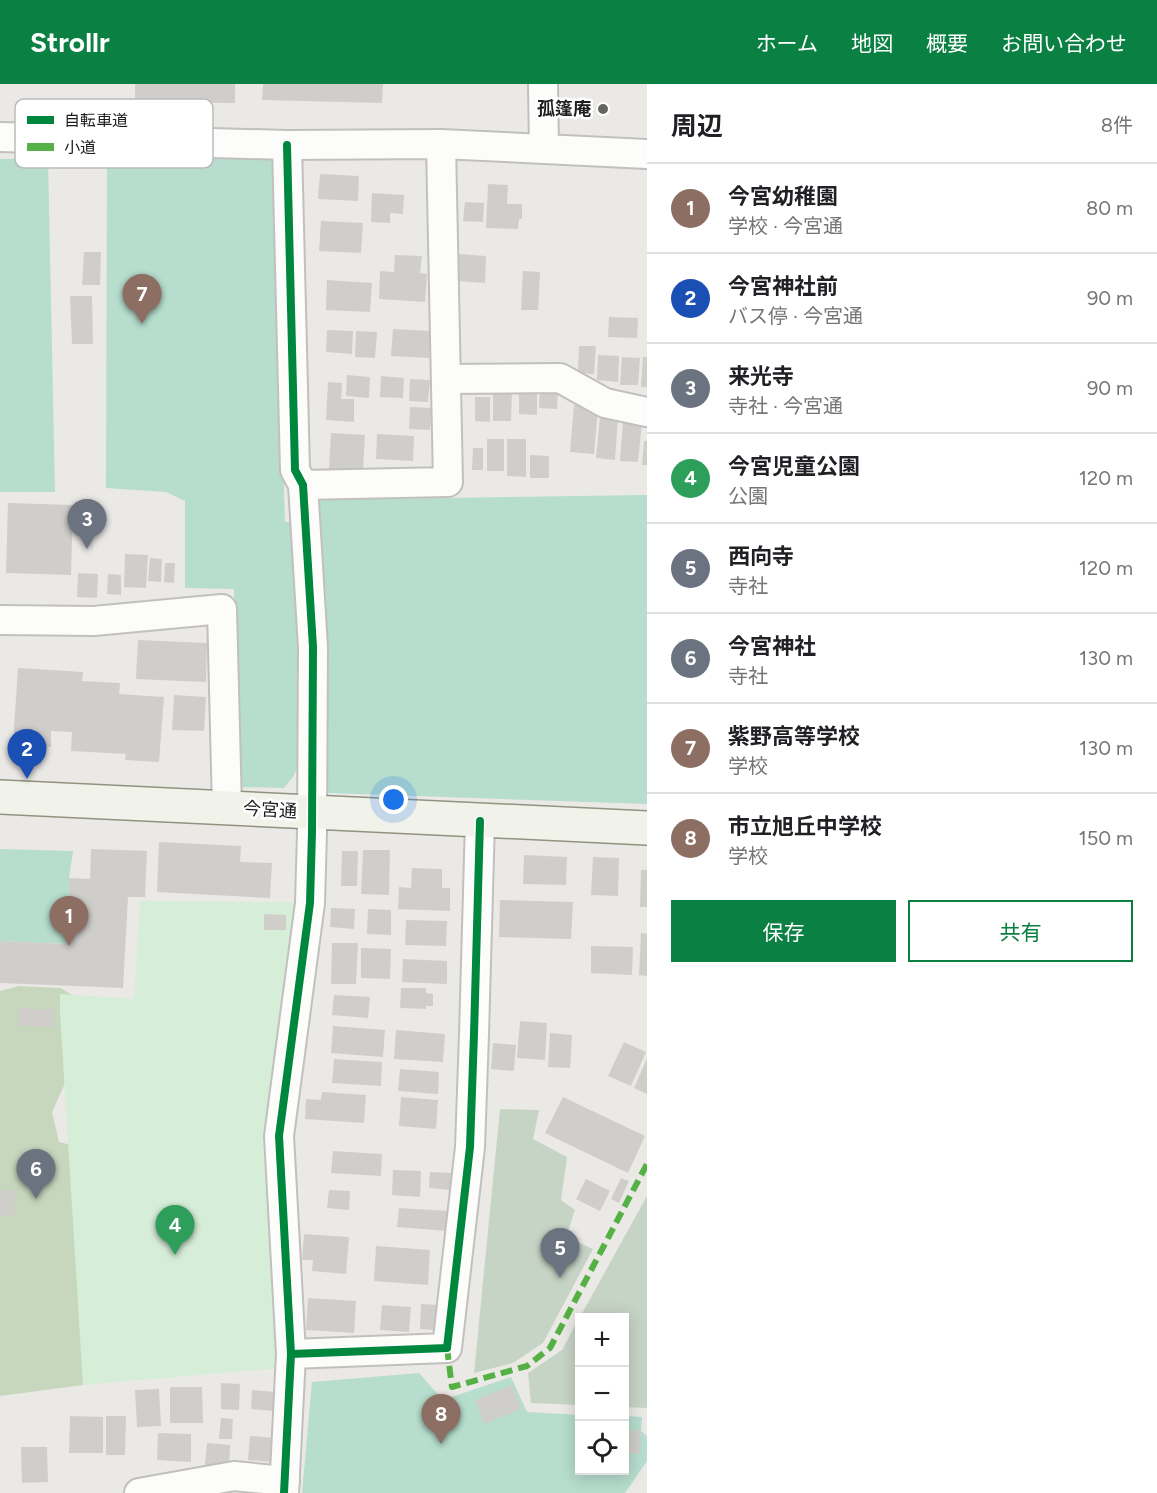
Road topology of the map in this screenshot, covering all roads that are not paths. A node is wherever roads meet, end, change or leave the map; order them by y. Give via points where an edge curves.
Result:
1 (543, 84) edge
2 (0, 137) edge
3 (15, 137) edge
4 (213, 143) edge
5 (441, 144) junction
6 (287, 145) junction
7 (544, 149) junction
8 (647, 154) edge
9 (446, 380) junction
10 (647, 412) edge
11 (303, 485) junction
12 (0, 620) edge
13 (0, 797) edge
14 (227, 808) junction
15 (312, 812) junction
16 (480, 821) junction
17 (647, 828) edge
18 (291, 1354) junction
19 (284, 1487) edge
20 (140, 1493) edge

1 - 7 street
2 - 3 street
4 - 6 street
5 - 6 street
5 - 7 street
5 - 9 street
6 - 11 street via 295,470
7 - 8 street
9 - 10 street via 560,378 605,403
9 - 11 street via 448,482
11 - 15 street via 313,647
12 - 14 street via 94,621 222,609
13 - 14 street, 今宮通
14 - 15 street, 今宮通
15 - 16 street, 今宮通
15 - 18 street via 310,903 279,1136
16 - 17 street, 今宮通
16 - 18 street via 470,1146 447,1348
18 - 19 street
19 - 20 street via 234,1476

